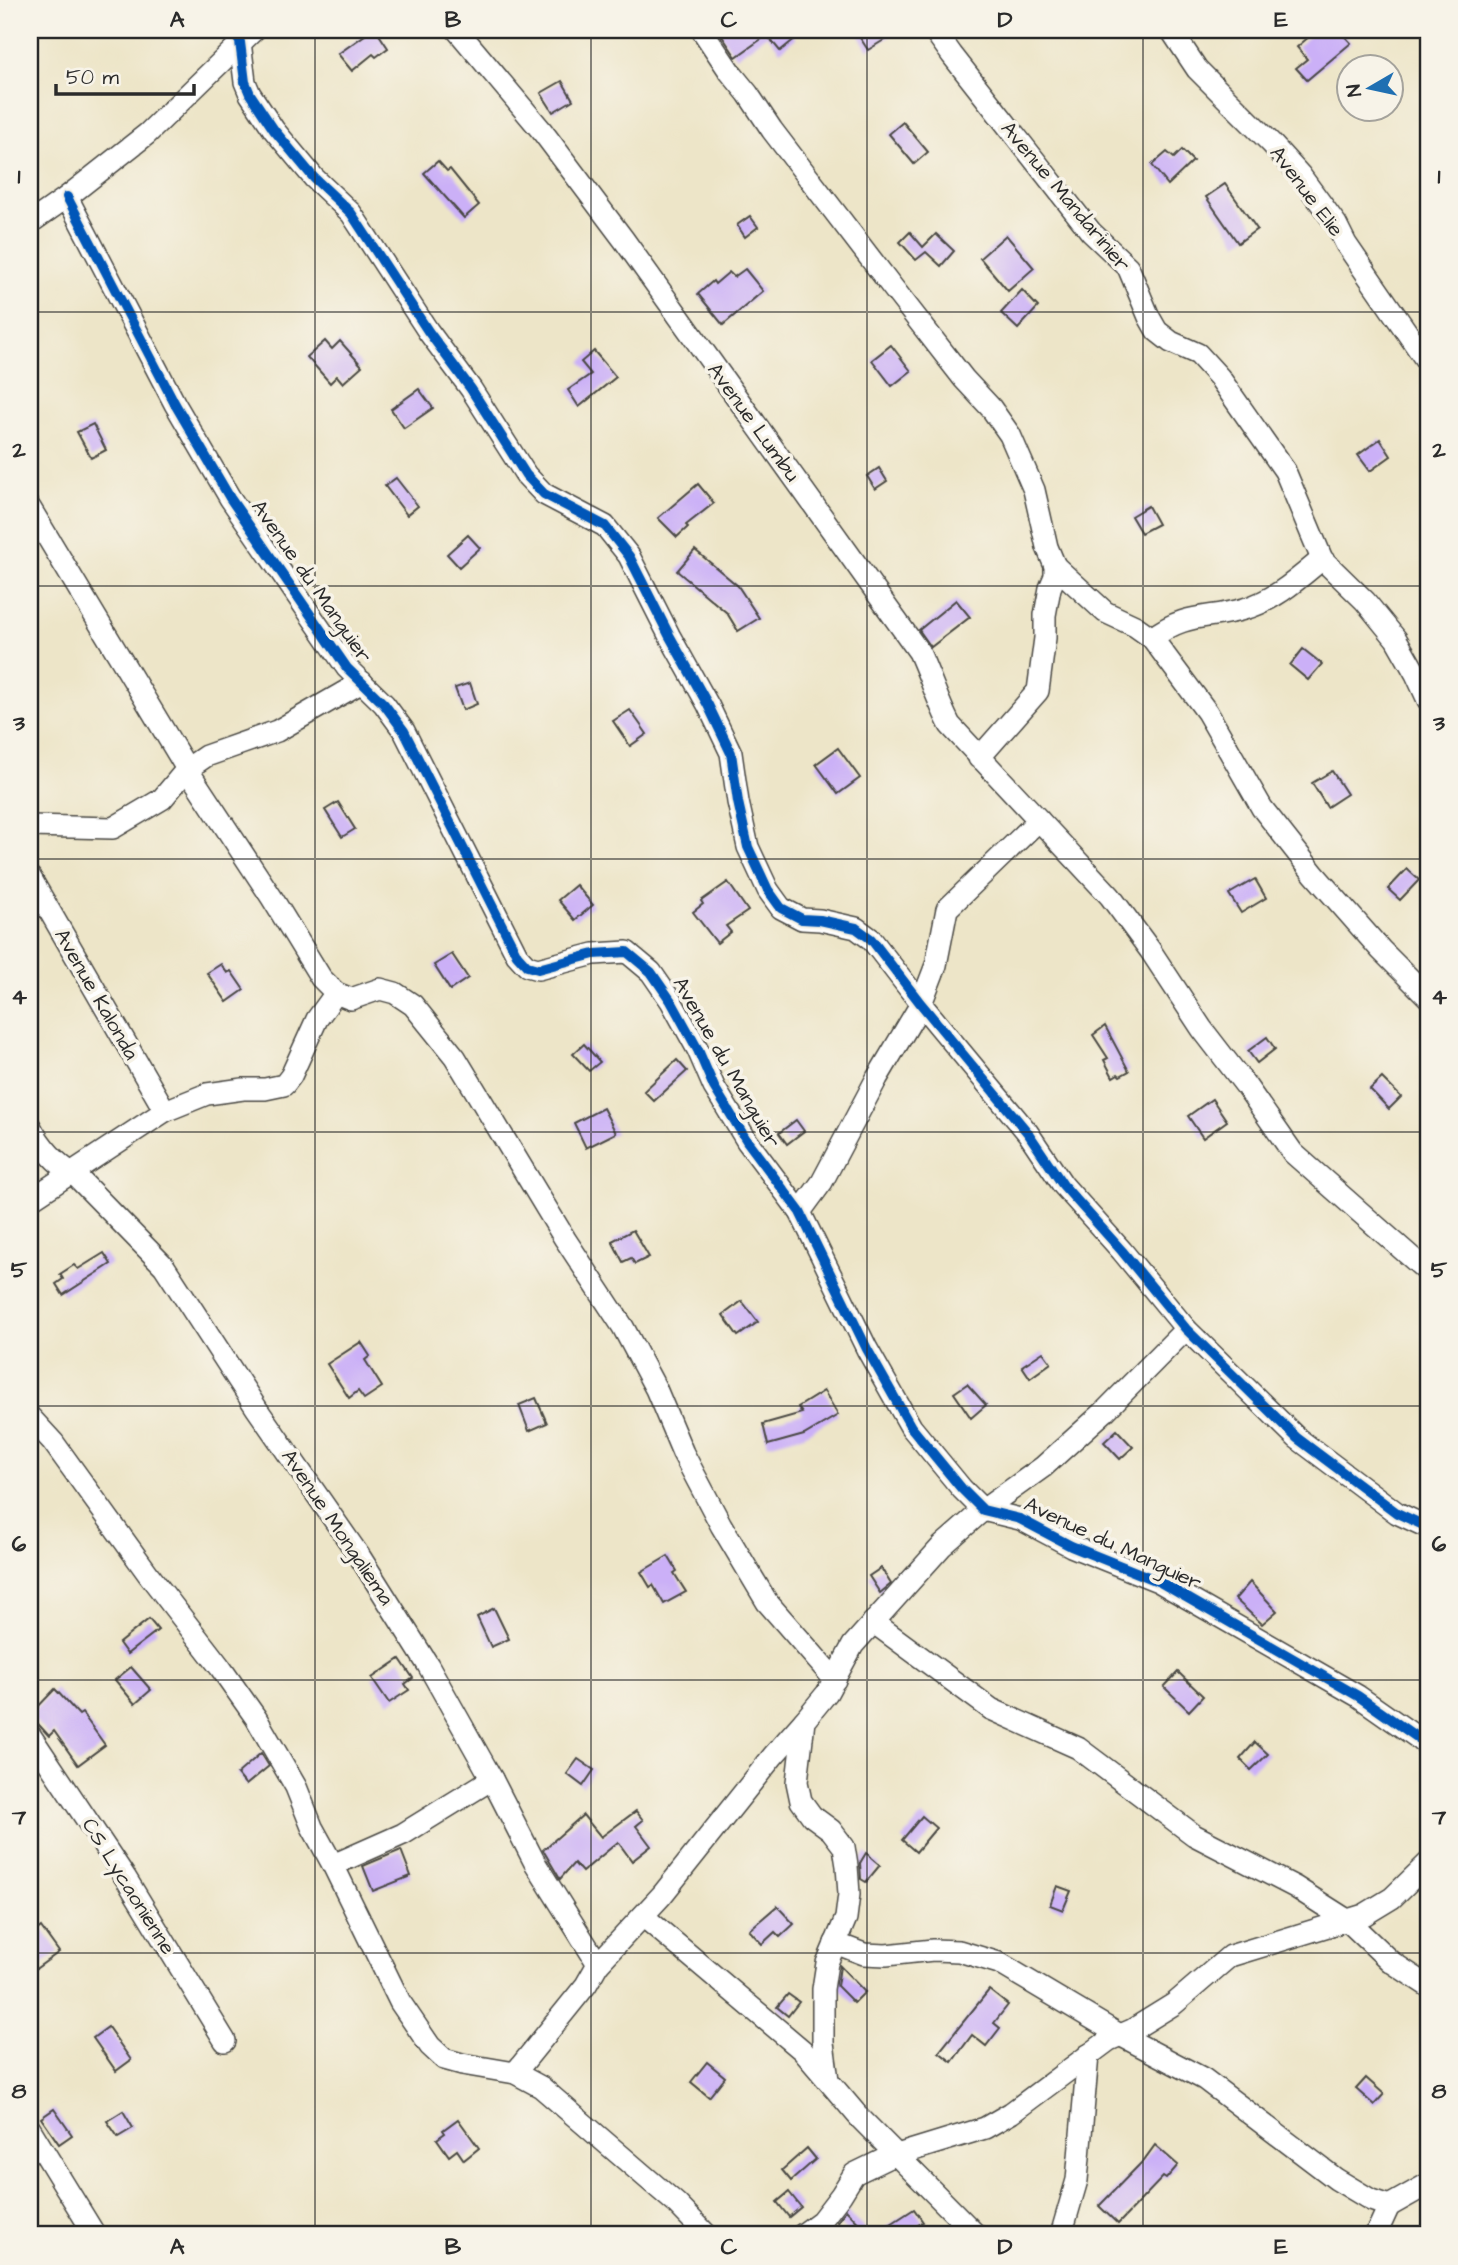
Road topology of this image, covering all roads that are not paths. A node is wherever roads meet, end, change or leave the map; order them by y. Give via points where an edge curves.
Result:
1 (457, 30) edge
2 (702, 30) edge
3 (934, 30) edge
4 (1171, 30) edge
5 (242, 34) edge
6 (67, 197) junction
7 (30, 223) edge
8 (1428, 363) edge
9 (30, 508) edge
10 (1322, 559) junction
11 (1055, 566) junction
12 (1152, 638) junction
13 (362, 682) junction
14 (1428, 700) edge
15 (979, 758) junction
16 (187, 769) junction
17 (1039, 820) junction
18 (30, 826) edge
19 (30, 877) edge
20 (336, 993) junction
21 (1428, 997) edge
22 (920, 1004) junction
23 (164, 1111) junction
24 (30, 1126) edge
25 (70, 1173) junction
26 (30, 1200) edge
27 (800, 1212) junction
28 (1428, 1272) edge
29 (1186, 1329) junction
30 (30, 1417) edge
31 (983, 1510) junction
32 (1428, 1525) edge
33 (873, 1622) junction
34 (835, 1680) junction
35 (804, 1721) junction
36 (30, 1735) edge
37 (1428, 1745) edge
38 (30, 1762) edge
39 (53, 1768) junction
40 (492, 1779) junction
41 (1428, 1863) edge
42 (333, 1865) junction
43 (643, 1916) junction
44 (1347, 1920) junction
45 (835, 1943) junction
46 (598, 1964) junction
47 (1428, 1986) edge
48 (1120, 2035) junction
49 (225, 2040) dead end
50 (1088, 2056) junction
51 (515, 2073) junction
52 (828, 2080) junction
53 (30, 2129) edge
54 (897, 2155) junction
55 (1428, 2184) edge
56 (1389, 2206) junction
57 (95, 2235) edge
58 (707, 2235) edge
59 (802, 2235) edge
60 (976, 2235) edge
61 (1061, 2235) edge
62 (1374, 2235) edge

1 - 15 street, Avenue Lumbu via 558,153 834,532 919,652 950,725
2 - 11 street via 772,130 1010,435 1034,490
3 - 10 street, Avenue Mandarinier via 1091,232 1128,267 1157,331 1198,354 1219,377 1285,471
4 - 8 street, Avenue Elie via 1198,69 1300,175
5 - 6 street via 147,134
5 - 22 street via 250,94 314,178 351,213 526,475 544,494 605,526 629,556 731,753 748,847 768,890 781,908 802,919 856,928 871,939
6 - 7 street
6 - 13 street, Avenue du Manguier via 175,404 230,498 347,668
9 - 16 street
10 - 12 street via 1269,599 1246,609 1178,621
10 - 14 street, Avenue Mandarinier via 1396,639
11 - 12 street via 1105,612
11 - 15 street via 1038,691
12 - 21 street via 1207,712 1262,808 1381,950
13 - 16 street via 277,731 206,755
13 - 27 street, Avenue du Manguier via 404,731 517,955 538,970 594,954 627,952 652,972 740,1130
15 - 17 street, Avenue Lumbu
16 - 18 street via 162,799 113,828
16 - 20 street via 321,978
17 - 22 street via 947,909 936,965
17 - 28 street, Avenue Lumbu via 1110,896 1293,1153
19 - 23 street, Avenue Kalonda
20 - 23 street via 317,1019 284,1085 207,1094
20 - 34 street via 351,999 380,989 395,993 413,1005 455,1057 623,1327 683,1453 767,1602
22 - 27 street via 822,1182
22 - 29 street via 1028,1133 1063,1185
23 - 25 street
24 - 25 street, Avenue Mongaliema via 40,1145
25 - 26 street
25 - 40 street, Avenue Mongaliema via 164,1266 360,1557
27 - 31 street, Avenue du Manguier via 911,1427
29 - 31 street via 1104,1412 1043,1466
29 - 32 street via 1297,1438 1397,1513
30 - 42 street via 256,1718
31 - 33 street via 942,1546
31 - 37 street, Avenue du Manguier via 1020,1519 1071,1546 1158,1581 1358,1696
33 - 34 street via 847,1655
33 - 44 street via 991,1709 1079,1748 1194,1835 1295,1887
34 - 35 street
35 - 43 street
35 - 45 street via 797,1782 801,1801 844,1847 847,1866 846,1918
36 - 39 street, CS Lycaonienne
38 - 39 street
39 - 49 street, CS Lycaonienne
40 - 42 street via 403,1833
40 - 46 street, Avenue Mongaliema via 535,1863
41 - 44 street via 1392,1898
42 - 51 street via 400,2002 430,2046 453,2062
43 - 46 street
43 - 52 street via 802,2050
44 - 47 street via 1390,1961
44 - 48 street via 1230,1956 1174,2004
45 - 48 street via 864,1954 958,1951 999,1962
45 - 52 street via 823,1989
46 - 51 street
48 - 50 street
48 - 56 street via 1204,2079 1336,2179
50 - 54 street via 985,2128
50 - 61 street via 1077,2180
51 - 58 street via 541,2087
52 - 54 street
53 - 57 street
54 - 59 street via 854,2174 821,2221
54 - 60 street
55 - 56 street
56 - 62 street

